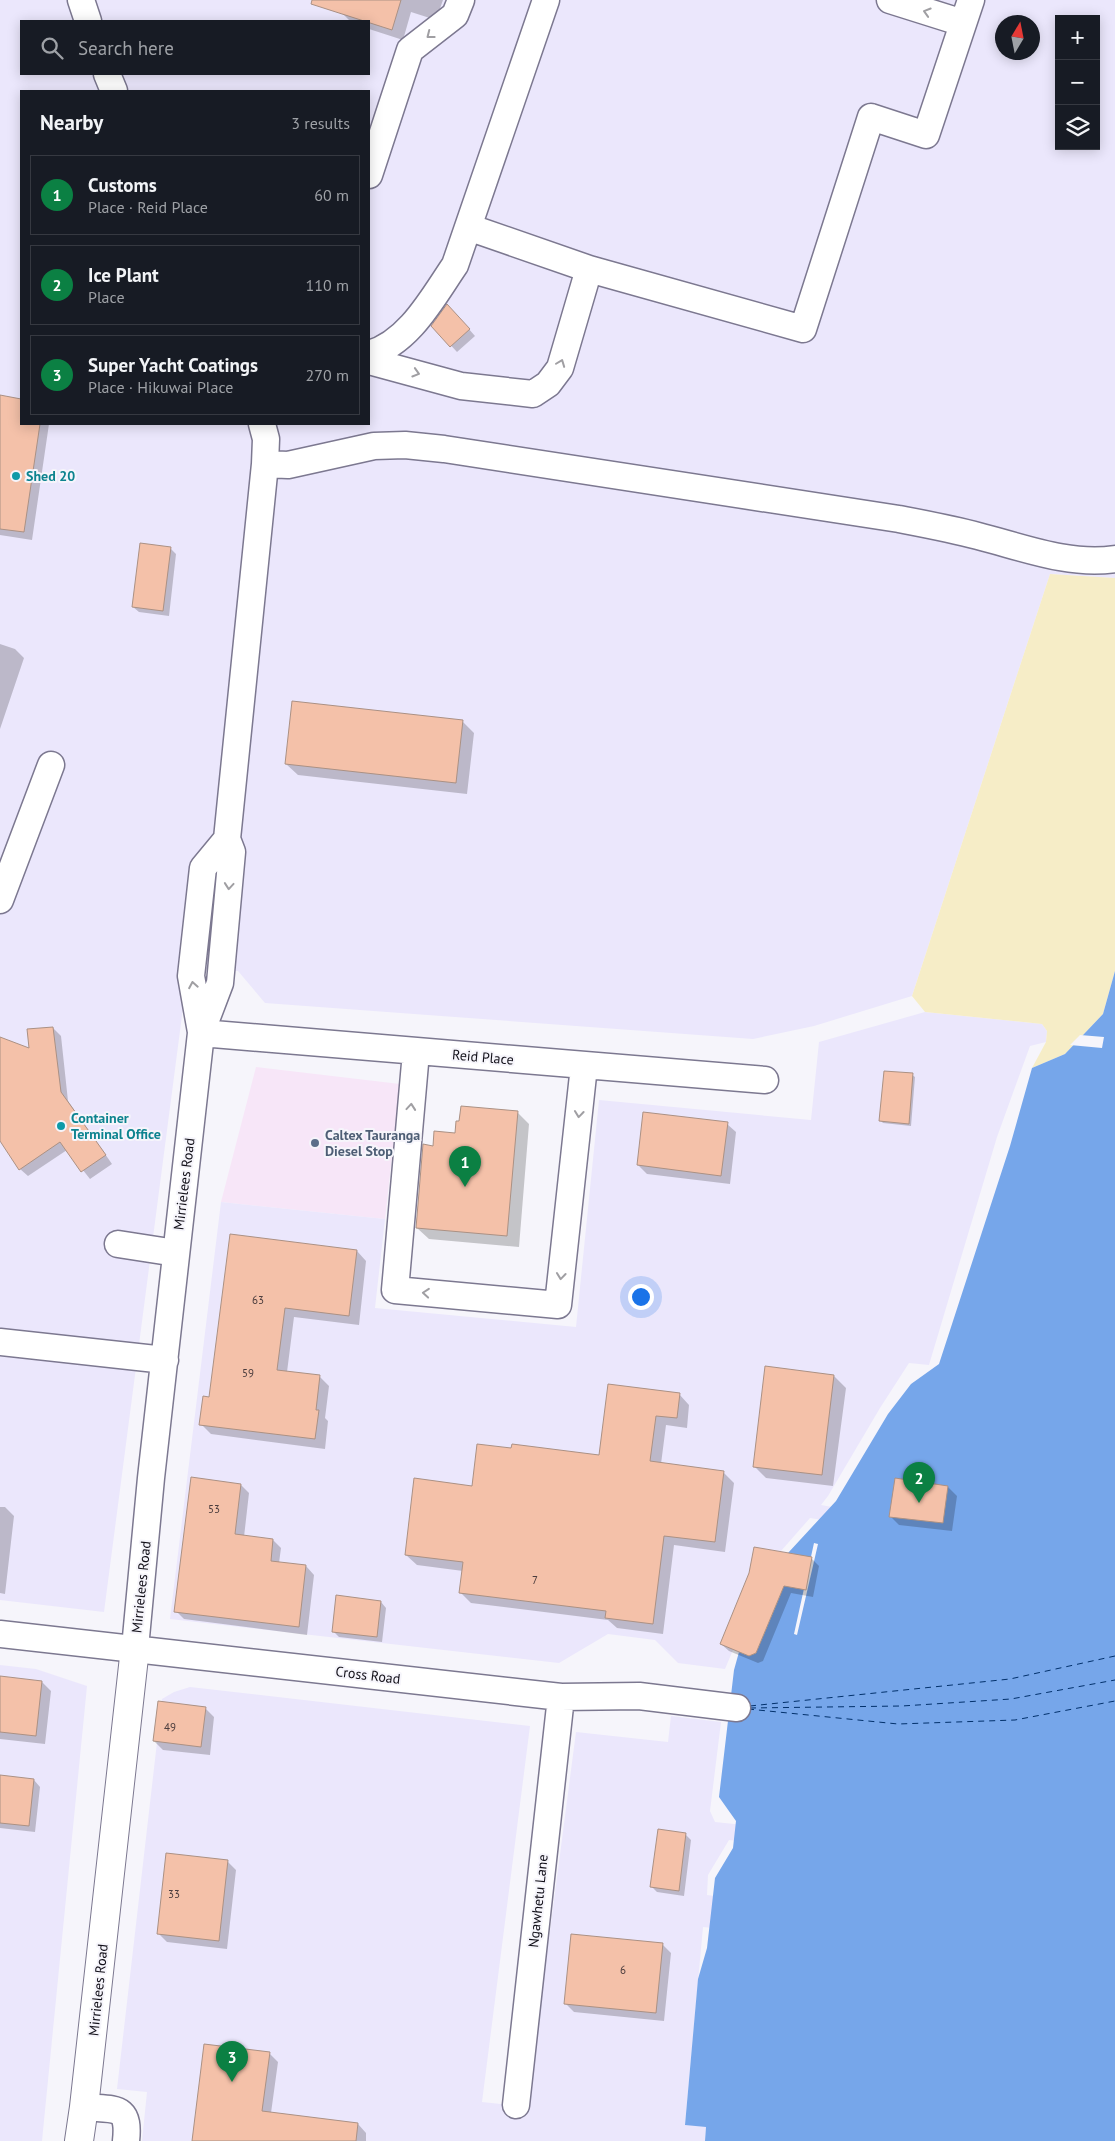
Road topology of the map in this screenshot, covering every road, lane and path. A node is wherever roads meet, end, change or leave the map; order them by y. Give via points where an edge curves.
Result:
1 (81, 0) edge
2 (462, 0) edge
3 (546, 0) edge
4 (890, 0) edge
5 (967, 12) edge
6 (88, 20) edge
7 (106, 75) edge
8 (114, 90) edge
9 (370, 172) edge
10 (468, 227) junction
11 (589, 268) junction
12 (370, 354) edge
13 (370, 361) edge
14 (262, 425) edge
15 (265, 464) junction
16 (1115, 559) edge
17 (51, 765) dead end
18 (0, 900) edge
19 (201, 1033) junction
20 (416, 1052) junction
21 (584, 1066) junction
22 (765, 1080) dead end
23 (118, 1244) dead end
24 (176, 1253) junction
25 (0, 1342) edge
26 (165, 1360) junction
27 (0, 1634) edge
28 (135, 1648) junction
29 (561, 1697) junction
30 (737, 1700) dead end
31 (516, 2106) dead end
32 (84, 2107) junction
33 (79, 2141) edge
34 (126, 2141) edge

1 - 6 street
2 -> 9 street via 455,15 410,50
3 - 10 street
5 -> 4 street
5 - 11 street via 926,135 871,117 802,329
7 - 8 street
10 - 11 street
10 - 12 street via 455,265 433,298 403,335 382,350
13 -> 11 street via 461,386 532,394 548,384 560,368
14 - 15 street, Mirrielees Road via 266,439
15 - 16 street via 288,465 374,446 444,449 899,519 1068,558 1100,562
15 - 19 street, Mirrielees Road via 227,839 232,852 220,983
17 - 18 street
19 - 20 street, Reid Place
19 - 24 street, Mirrielees Road
20 - 21 street, Reid Place
21 -> 20 street via 558,1305 395,1290
21 - 22 street, Reid Place
23 - 24 street
24 - 26 street, Mirrielees Road
25 - 26 street
26 - 28 street, Mirrielees Road
27 - 28 street, Cross Road
28 - 29 street, Cross Road
28 - 32 main road, Mirrielees Road
29 - 30 street, Cross Road
29 - 31 street, Ngawhetu Lane
32 - 33 main road, Mirrielees Road
32 - 34 street via 124,2114 127,2120

